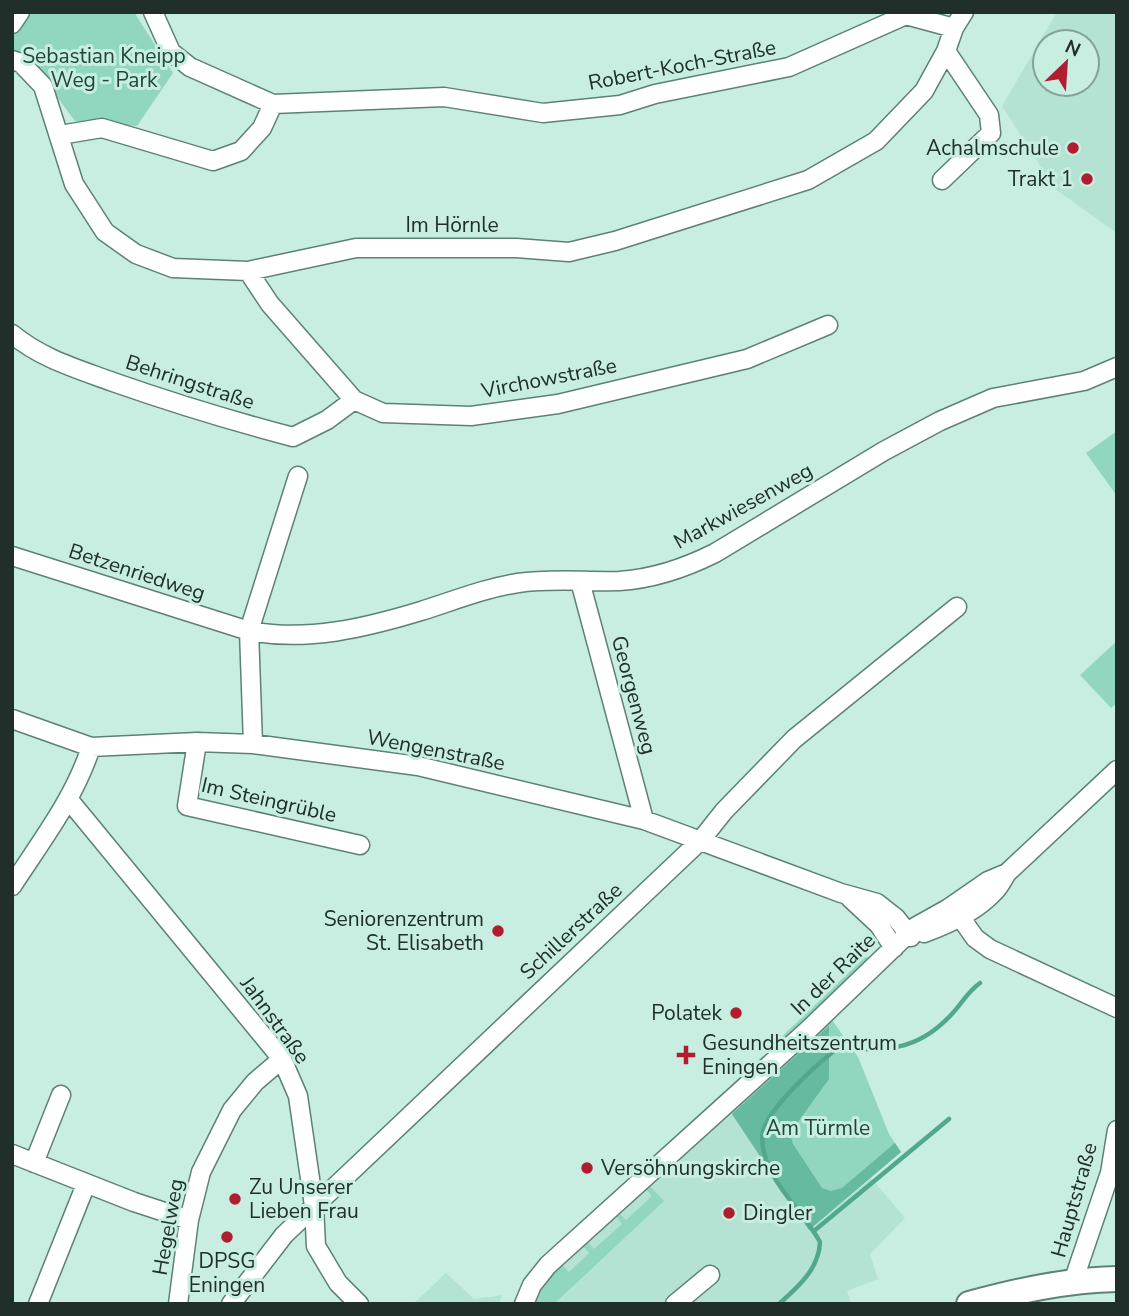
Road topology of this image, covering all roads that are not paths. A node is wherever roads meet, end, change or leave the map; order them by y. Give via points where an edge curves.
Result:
1 (20, 12) edge
2 (153, 12) edge
3 (964, 12) edge
4 (12, 24) edge
5 (954, 28) junction
6 (946, 51) junction
7 (12, 60) edge
8 (273, 104) junction
9 (60, 135) junction
10 (942, 180) dead end
11 (248, 271) junction
12 (828, 325) dead end
13 (12, 334) edge
14 (1117, 367) edge
15 (354, 400) junction
16 (298, 476) dead end
17 (12, 556) edge
18 (580, 581) junction
19 (957, 607) dead end
20 (249, 631) junction
21 (12, 719) edge
22 (197, 742) junction
23 (253, 744) junction
24 (91, 747) junction
25 (1117, 770) edge
26 (69, 800) junction
27 (644, 820) junction
28 (701, 839) junction
29 (360, 845) dead end
30 (13, 883) edge
31 (956, 911) junction
32 (904, 940) junction
33 (1117, 1008) edge
34 (282, 1059) junction
35 (61, 1095) dead end
36 (1117, 1130) edge
37 (12, 1154) edge
38 (34, 1163) junction
39 (86, 1184) junction
40 (314, 1206) junction
41 (189, 1220) junction
42 (710, 1275) dead end
43 (1117, 1279) edge
44 (1073, 1282) junction
45 (38, 1304) edge
46 (178, 1304) edge
47 (231, 1304) edge
48 (359, 1304) edge
49 (524, 1304) edge
50 (675, 1304) edge
51 (969, 1304) edge

1 - 4 street
2 - 8 street, Robert-Koch-Straße via 171,52 190,68
3 - 5 street, Im Hörnle
5 - 6 street, Im Hörnle
5 - 8 street, Robert-Koch-Straße via 906,15 789,67 620,105 543,113 444,97
6 - 10 street via 989,116 991,133
6 - 11 street, Im Hörnle via 924,91 876,141 808,180 694,218 569,252 356,248
7 - 9 street, Im Hörnle via 43,86
8 - 9 street via 262,128 241,151 213,161 102,128
9 - 11 street, Im Hörnle via 74,184 105,232 136,254 173,268
11 - 15 street, Virchowstraße via 270,304
12 - 15 street, Virchowstraße via 747,359 558,404 471,416 383,413
13 - 15 street, Behringstraße via 30,349 59,362 226,420 293,436 327,420
14 - 18 street, Markwiesenweg via 1084,381 993,398 940,421 687,566 644,578
16 - 20 street
17 - 20 street, Betzenriedweg
18 - 20 street, Markwiesenweg via 517,583 340,631 274,636
18 - 27 street, Georgenweg
19 - 28 street, Schillerstraße via 794,739
20 - 23 street
21 - 24 street, Wengenstraße
22 - 23 street, Wengenstraße
22 - 24 street, Wengenstraße
22 - 29 street, Im Steingrüble via 187,806
23 - 27 street, Wengenstraße via 418,766
24 - 26 street
25 - 31 street, In der Raite via 1007,873 995,891
26 - 30 street
26 - 34 street, Jahnstraße
27 - 28 street, Wengenstraße
28 - 32 street, Wengenstraße via 841,893
28 - 40 street, Schillerstraße
31 - 32 street, In der Raite via 925,920
31 - 33 street via 975,938 998,954
32 - 49 street, In der Raite via 548,1265
34 - 40 street, Jahnstraße via 298,1096
34 - 41 street, Hegelweg via 232,1110 197,1183
35 - 38 street
36 - 44 street, Hauptstraße via 1110,1173
37 - 38 street
38 - 39 street
39 - 41 street
39 - 45 street
40 - 47 street, Schillerstraße via 284,1235
40 - 48 street, Jahnstraße via 316,1246 338,1283
41 - 46 street, Hegelweg
42 - 50 street
43 - 44 main road
44 - 51 main road

